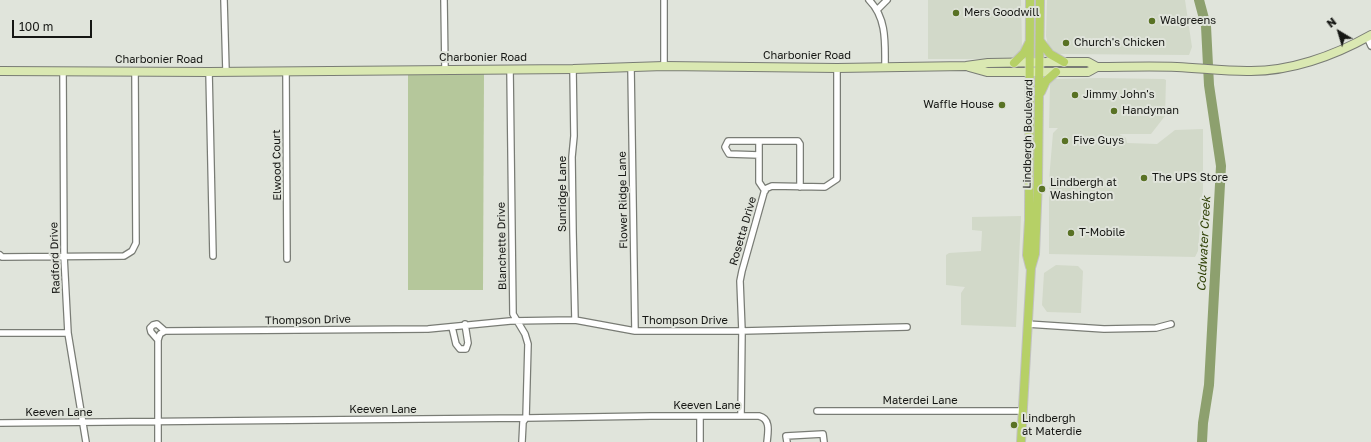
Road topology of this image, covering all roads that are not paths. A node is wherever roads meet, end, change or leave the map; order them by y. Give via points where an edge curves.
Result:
1 (224, 0) edge
2 (444, 0) edge
3 (664, 0) edge
4 (869, 0) edge
5 (886, 0) edge
6 (1030, 0) edge
7 (1040, 0) edge
8 (878, 10) junction
9 (1369, 36) edge
10 (1030, 41) junction
11 (1040, 41) junction
12 (1371, 46) edge
13 (1030, 62) junction
14 (1040, 62) junction
15 (1064, 62) junction
16 (1014, 63) junction
17 (664, 66) junction
18 (966, 66) junction
19 (884, 67) junction
20 (1097, 67) junction
21 (631, 68) junction
22 (837, 68) junction
23 (445, 69) junction
24 (510, 69) junction
25 (573, 69) junction
26 (0, 71) edge
27 (63, 71) junction
28 (226, 71) junction
29 (286, 71) junction
30 (135, 72) junction
31 (210, 72) junction
32 (1030, 72) junction
33 (1040, 72) junction
34 (1056, 72) junction
35 (1040, 95) junction
36 (759, 141) junction
37 (759, 155) junction
38 (800, 187) junction
39 (765, 191) junction
40 (0, 256) edge
41 (64, 256) junction
42 (213, 256) dead end
43 (287, 259) dead end
44 (1031, 268) junction
45 (518, 320) junction
46 (575, 320) junction
47 (465, 324) junction
48 (1027, 324) junction
49 (1171, 324) dead end
50 (452, 327) junction
51 (907, 327) dead end
52 (635, 331) junction
53 (742, 331) junction
54 (0, 333) edge
55 (68, 333) junction
56 (162, 333) junction
57 (158, 340) junction
58 (817, 411) dead end
59 (1022, 411) junction
60 (700, 416) junction
61 (741, 416) junction
62 (526, 418) junction
63 (83, 422) junction
64 (158, 422) junction
65 (0, 423) edge
66 (86, 442) edge
67 (158, 442) edge
68 (522, 442) edge
69 (700, 442) edge
70 (767, 442) edge
71 (786, 442) edge
72 (824, 442) edge
73 (1020, 442) edge

1 - 28 street
2 - 23 street
3 - 17 street
4 - 8 street
5 - 8 street
6 - 10 main road, Lindbergh Boulevard
7 - 11 main road, Lindbergh Boulevard
8 - 19 street via 884,27
9 - 12 street
9 - 20 main road via 1300,64 1259,71 1166,66
10 - 13 main road, Lindbergh Boulevard
10 - 16 main road via 1024,53
11 - 14 main road, Lindbergh Boulevard
11 - 15 main road via 1050,54
13 - 14 main road, Charbonier Road
13 - 16 main road, Charbonier Road
13 - 32 main road, Lindbergh Boulevard
14 - 15 main road, Charbonier Road
14 - 33 main road, Lindbergh Boulevard
15 - 20 main road, Charbonier Road via 1088,62
16 - 18 main road, Charbonier Road via 988,62
17 - 21 main road, Charbonier Road
17 - 22 main road, Charbonier Road
18 - 19 main road, Charbonier Road
18 - 32 main road, Charbonier Road via 987,72
19 - 22 main road, Charbonier Road
20 - 34 main road, Charbonier Road via 1088,72
21 - 25 main road, Charbonier Road
21 - 52 street, Flower Ridge Lane
22 - 38 street, Rosetta Drive via 837,178 825,187
23 - 24 main road, Charbonier Road
23 - 29 main road, Charbonier Road
24 - 25 main road, Charbonier Road
24 - 45 street, Blanchette Drive via 513,314
25 - 46 street, Sunridge Lane
26 - 27 main road, Charbonier Road
27 - 30 main road, Charbonier Road
27 - 41 street, Radford Drive
28 - 29 main road, Charbonier Road
28 - 31 main road, Charbonier Road
29 - 43 street, Elwood Court
30 - 31 main road, Charbonier Road
30 - 41 street via 136,243 132,251 124,256
31 - 42 street
32 - 33 main road, Charbonier Road
32 - 44 main road, Lindbergh Boulevard via 1027,255
33 - 34 main road, Charbonier Road
33 - 35 main road, Lindbergh Boulevard
34 - 35 main road via 1046,81
35 - 44 main road, Lindbergh Boulevard via 1035,254
36 - 37 street
36 - 37 street via 728,141 725,147 729,154
36 - 38 street via 798,141
37 - 39 street via 759,182
38 - 39 street, Rosetta Drive via 772,186
39 - 53 street, Rosetta Drive via 740,280
40 - 41 street
41 - 55 street, Radford Drive
44 - 48 main road, Lindbergh Boulevard
45 - 46 street, Thompson Drive
45 - 47 street, Thompson Drive
45 - 62 street, Blanchette Drive via 528,344
46 - 52 street, Thompson Drive
47 - 50 street, Thompson Drive
47 - 50 street via 468,343 466,348 462,349 456,344
48 - 49 street via 1104,329 1156,328
48 - 59 main road, Lindbergh Boulevard
50 - 56 street, Thompson Drive
51 - 53 street, Thompson Drive
52 - 53 street, Thompson Drive
53 - 61 street, Rosetta Drive
54 - 55 street
55 - 63 street, Radford Drive
56 - 57 street
56 - 57 street, Thompson Drive via 157,324 150,328
57 - 64 street
58 - 59 street, Materdei Lane
59 - 73 main road, Lindbergh Boulevard
60 - 61 street, Keeven Lane
60 - 62 street, Keeven Lane
60 - 69 street
61 - 70 street, Keeven Lane via 765,418 768,425
62 - 64 street, Keeven Lane
62 - 68 street, Blanchette Drive via 523,422
63 - 64 street, Keeven Lane
63 - 65 street, Keeven Lane
63 - 66 street, Radford Drive
64 - 67 street
71 - 72 street via 786,436 823,434

